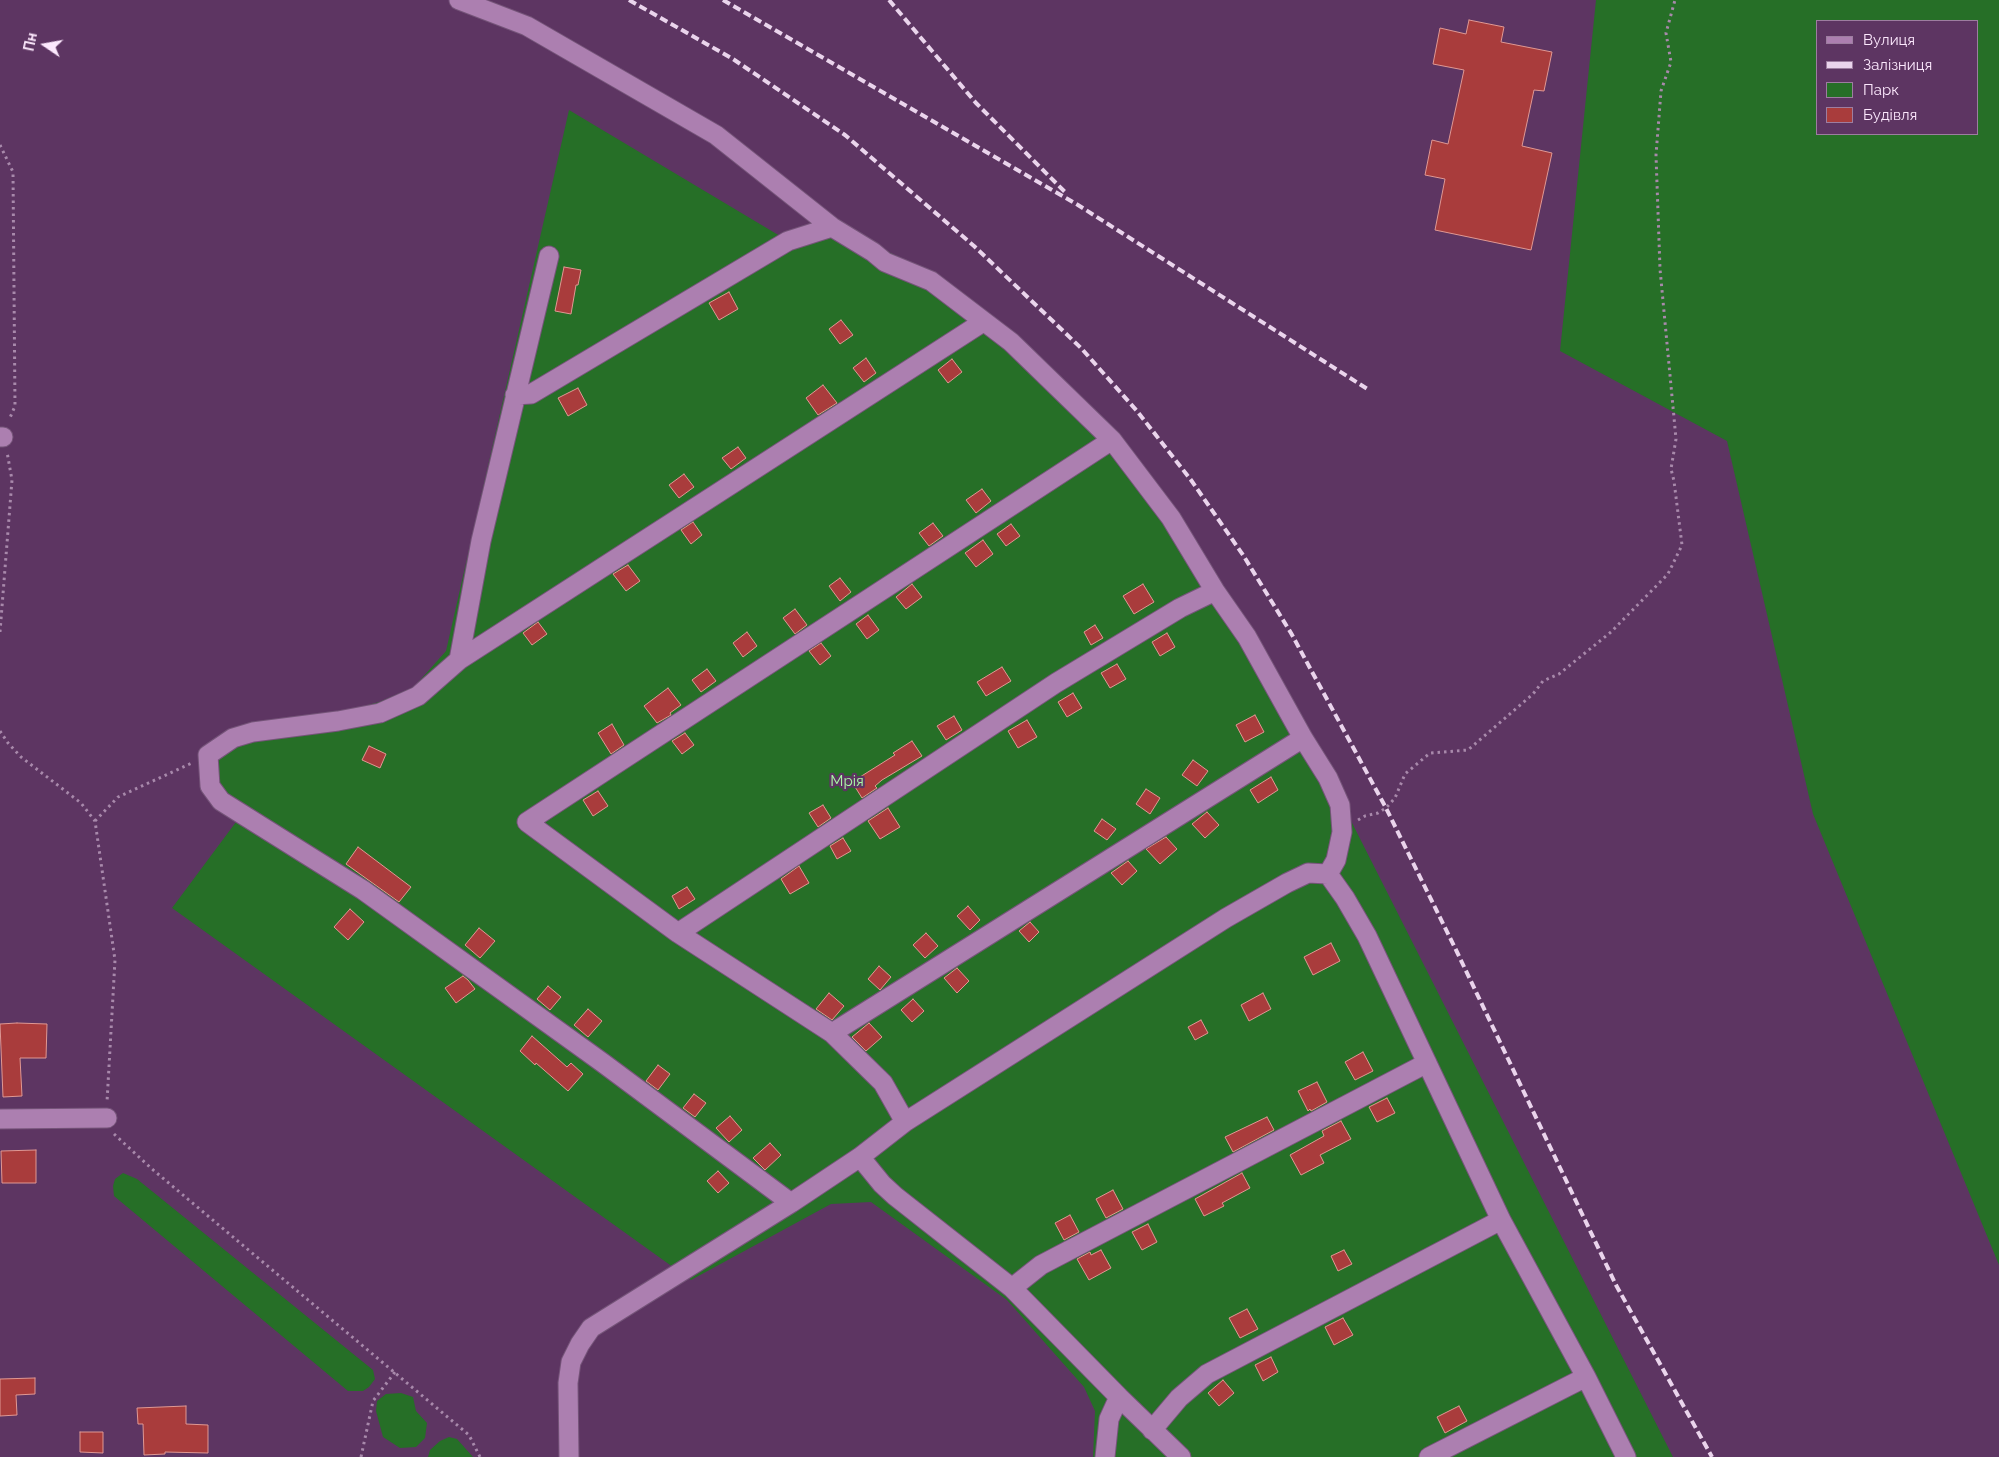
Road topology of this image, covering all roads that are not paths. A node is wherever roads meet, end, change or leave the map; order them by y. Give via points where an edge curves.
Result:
1 (459, 0) edge
2 (832, 227) junction
3 (549, 256) dead end
4 (983, 322) junction
5 (515, 395) junction
6 (1112, 440) junction
7 (1215, 591) junction
8 (459, 660) junction
9 (1303, 738) junction
10 (1328, 874) junction
11 (678, 934) junction
12 (832, 1033) junction
13 (1427, 1063) junction
14 (106, 1118) road end
15 (0, 1119) edge
16 (905, 1122) junction
17 (860, 1158) junction
18 (791, 1202) junction
19 (1501, 1220) junction
20 (1012, 1288) junction
21 (1586, 1377) junction
22 (1119, 1397) junction
23 (1152, 1430) junction
24 (568, 1457) edge
25 (1105, 1457) edge
26 (1181, 1457) edge
27 (1429, 1457) edge
28 (1626, 1457) edge

1 - 2 street via 526,26 716,135
2 - 4 street via 886,262 931,281
2 - 5 street via 788,240 531,394
3 - 5 street
4 - 6 street via 1011,342
4 - 8 street
5 - 8 street via 481,541
6 - 7 street via 1171,518
6 - 11 street via 527,822
7 - 9 street via 1247,637
7 - 11 street via 1180,608 1056,683
8 - 18 street via 418,696 380,713 253,732 233,738 208,755 210,786 221,801 363,890
9 - 10 street via 1328,778 1340,805 1342,832 1336,860
9 - 12 street
10 - 13 street via 1367,936
10 - 16 street via 1308,873 1259,898
11 - 12 street
12 - 16 street via 883,1083
13 - 19 street
13 - 20 street via 1041,1265
14 - 15 street
16 - 17 street
17 - 18 street
17 - 20 street via 895,1196
18 - 24 street via 591,1328 571,1362
19 - 21 street
19 - 23 street via 1207,1374 1179,1398
20 - 22 street
21 - 27 street
21 - 28 street
22 - 23 street
22 - 25 street via 1109,1419
23 - 26 street

